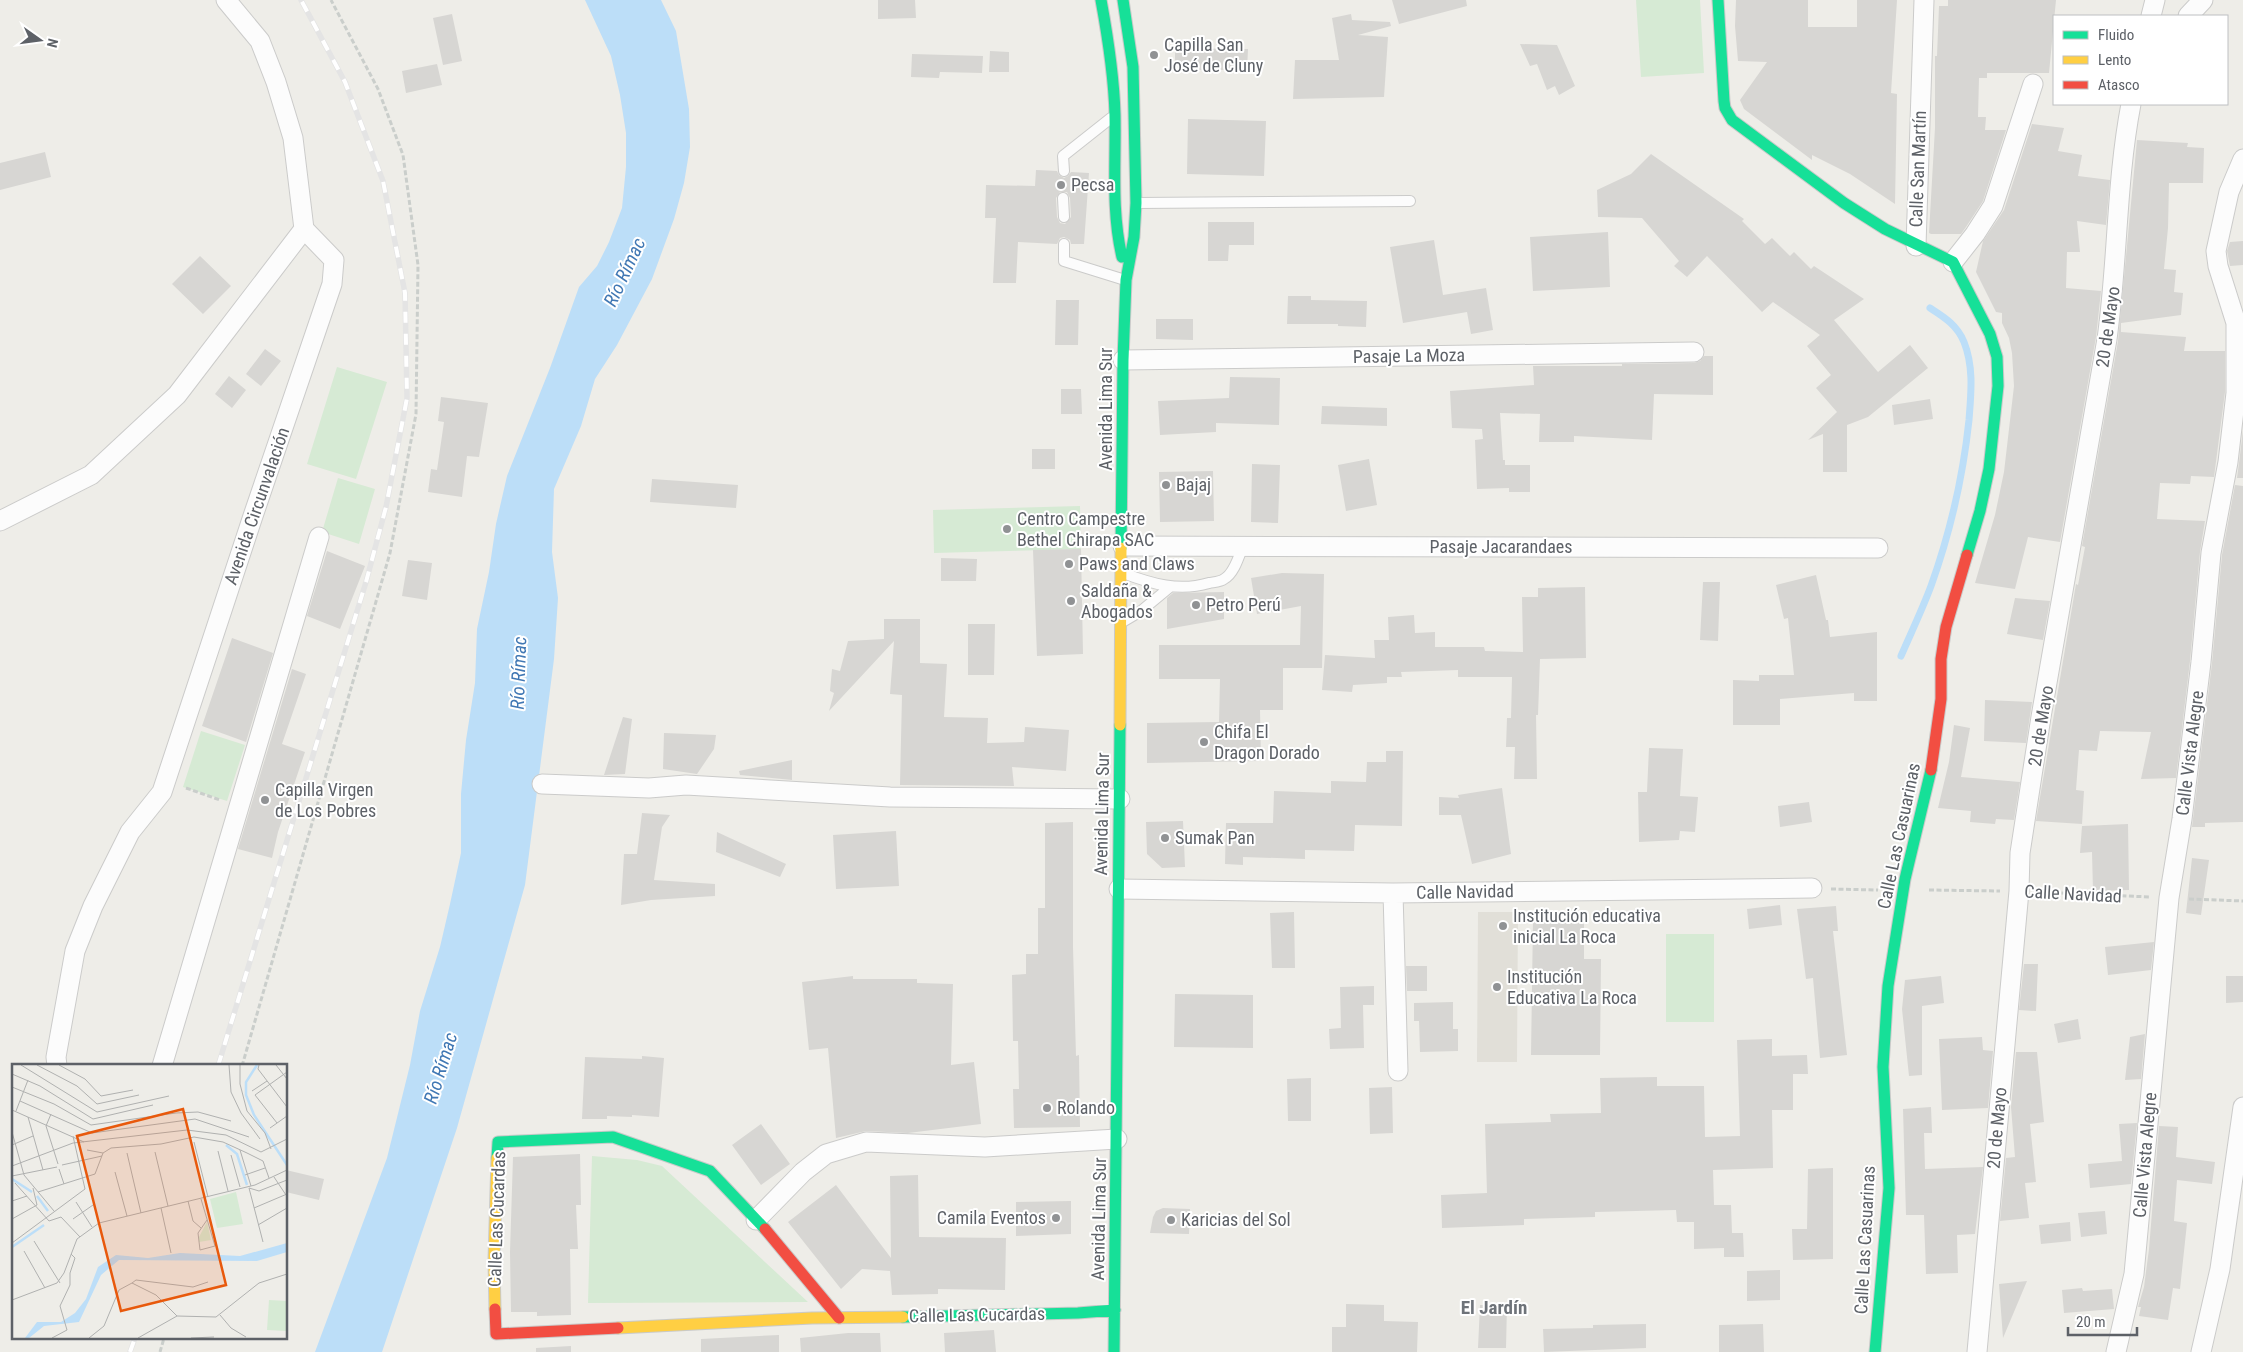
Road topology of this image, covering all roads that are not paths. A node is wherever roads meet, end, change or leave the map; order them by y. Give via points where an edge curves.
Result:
1 (226, 0) edge
2 (1101, 0) edge
3 (1123, 0) edge
4 (1718, 0) edge
5 (1924, 0) edge
6 (2155, 0) edge
7 (2203, 0) edge
8 (2151, 15) edge
9 (2189, 15) edge
10 (2033, 84) dead end
11 (2131, 105) edge
12 (1115, 114) junction
13 (2243, 159) edge
14 (1064, 172) dead end
15 (1064, 198) dead end
16 (1410, 201) dead end
17 (1136, 203) junction
18 (1064, 217) dead end
19 (304, 229) junction
20 (1064, 244) dead end
21 (1916, 246) junction
22 (1953, 262) junction
23 (1127, 278) junction
24 (1694, 352) dead end
25 (1123, 360) junction
26 (0, 521) edge
27 (319, 537) dead end
28 (1123, 546) junction
29 (1243, 546) junction
30 (1878, 548) dead end
31 (1122, 572) junction
32 (1170, 587) junction
33 (1121, 623) junction
34 (542, 784) dead end
35 (1120, 799) junction
36 (1812, 888) dead end
37 (1119, 889) junction
38 (1393, 893) junction
39 (56, 1064) edge
40 (163, 1064) edge
41 (1398, 1072) dead end
42 (2243, 1107) edge
43 (1118, 1139) junction
44 (756, 1220) junction
45 (1115, 1310) junction
46 (839, 1318) junction
47 (1114, 1352) edge
48 (1875, 1352) edge
49 (1977, 1352) edge
50 (2116, 1352) edge
51 (2200, 1352) edge

1 - 19 street via 260,42 276,82 293,138
2 - 12 main road, Avenida Lima Sur via 1113,73
3 - 17 main road, Avenida Lima Sur via 1133,67
4 - 21 main road via 1724,101 1732,120 1844,202
5 - 21 street, Calle San Martín
6 - 8 street
7 - 9 street
10 - 22 street via 1993,206
11 - 49 street, 20 de Mayo via 2119,186 2114,292 2020,853
12 - 14 lane via 1063,156
12 - 23 main road, Avenida Lima Sur via 1114,207 1118,243
13 - 50 street, Calle Vista Alegre via 2229,192 2216,251 2236,323 2236,393 2212,553 2182,819 2169,898 2134,1274
15 - 18 lane
16 - 17 lane
17 - 23 main road, Avenida Lima Sur
19 - 26 street via 177,395 91,475
19 - 39 street, Avenida Circunvalación via 334,260 332,284 164,786 130,832 93,906 75,951
20 - 23 lane via 1064,261
21 - 22 main road, Calle San Martín
22 - 48 main road, Calle Las Casuarinas via 1990,334 1998,371 1989,469 1946,627 1940,659 1941,699 1934,758 1903,890 1888,986 1883,1067 1889,1188
23 - 25 main road, Avenida Lima Sur
24 - 25 street, Pasaje La Moza
25 - 28 main road, Avenida Lima Sur
27 - 40 street
28 - 29 street, Pasaje Jacarandaes
28 - 31 main road, Avenida Lima Sur
29 - 30 street, Pasaje Jacarandaes
29 - 32 lane via 1225,579 1202,585
31 - 32 lane
31 - 33 main road, Avenida Lima Sur
32 - 33 lane
33 - 35 main road, Avenida Lima Sur
34 - 35 street via 649,788 686,786 890,797
35 - 37 main road, Avenida Lima Sur
36 - 38 street, Calle Navidad
37 - 38 street, Calle Navidad
37 - 43 main road, Avenida Lima Sur
38 - 41 street
42 - 51 street via 2220,1269
43 - 44 street via 985,1147 866,1142 826,1154 803,1172
43 - 45 main road, Avenida Lima Sur
44 - 46 main road, Calle Las Cucardas
44 - 46 main road, Calle Las Cucardas via 710,1171 613,1136 498,1142 494,1261 496,1334
45 - 46 main road, Calle Las Cucardas
45 - 47 main road, Avenida Lima Sur

